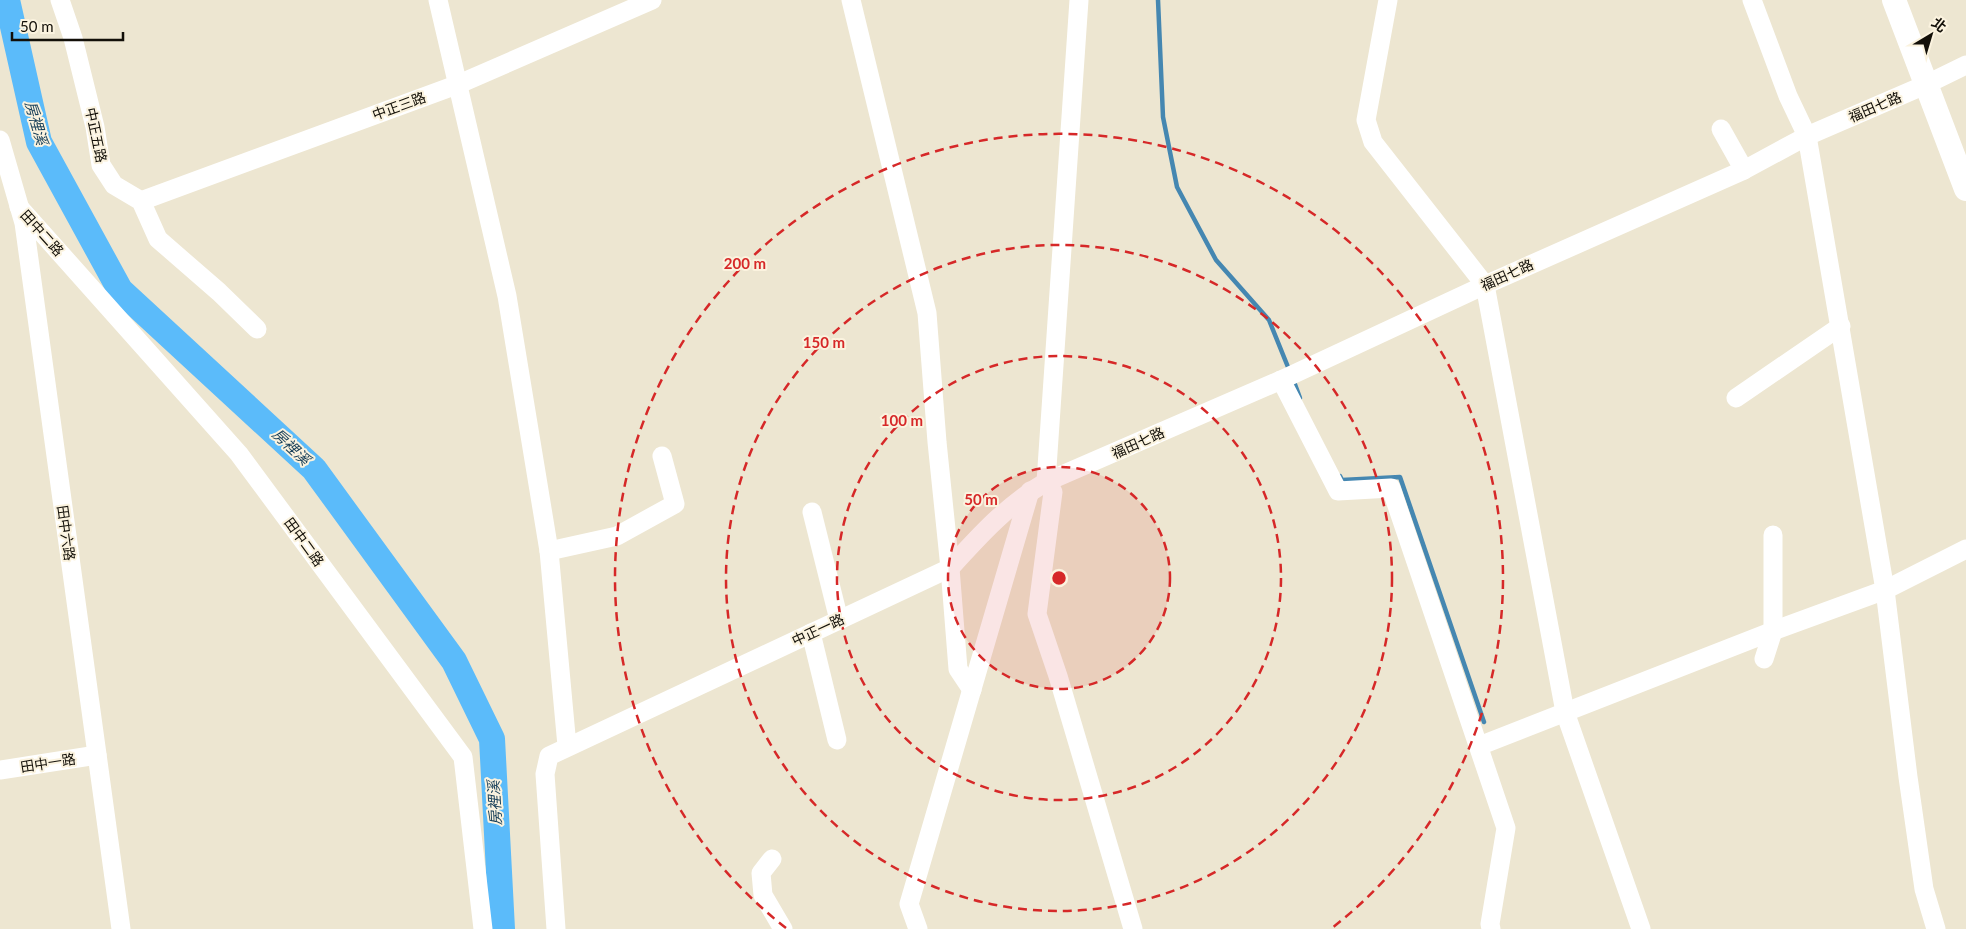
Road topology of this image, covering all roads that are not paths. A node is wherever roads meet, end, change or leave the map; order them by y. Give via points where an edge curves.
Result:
1 (60, 0) edge
2 (438, 0) edge
3 (652, 0) edge
4 (851, 0) edge
5 (1079, 0) edge
6 (1388, 0) edge
7 (1752, 0) edge
8 (1894, 0) edge
9 (1966, 65) edge
10 (459, 84) junction
11 (1926, 85) junction
12 (1721, 129) dead end
13 (1807, 136) junction
14 (0, 140) edge
15 (1744, 170) junction
16 (1966, 189) edge
17 (141, 201) junction
18 (19, 207) junction
19 (1486, 285) junction
20 (1841, 326) junction
21 (257, 329) dead end
22 (1281, 380) junction
23 (1736, 398) dead end
24 (662, 456) dead end
25 (1038, 487) junction
26 (812, 512) dead end
27 (1773, 535) dead end
28 (1966, 549) edge
29 (549, 551) junction
30 (950, 568) junction
31 (1885, 590) junction
32 (839, 620) junction
33 (1773, 631) junction
34 (811, 633) junction
35 (1764, 659) dead end
36 (972, 690) junction
37 (1565, 712) junction
38 (836, 740) dead end
39 (568, 746) junction
40 (1480, 746) junction
41 (97, 755) junction
42 (0, 770) edge
43 (772, 859) dead end
44 (121, 929) edge
45 (483, 929) edge
46 (556, 929) edge
47 (783, 929) edge
48 (918, 929) edge
49 (1133, 929) edge
50 (1491, 929) edge
51 (1641, 929) edge
52 (1936, 929) edge

1 - 17 lane, 中正五路 via 73,38 101,165 114,185
2 - 10 lane
3 - 10 lane, 中正三路
4 - 30 lane via 927,313
5 - 25 lane
6 - 19 lane via 1366,120 1372,142
7 - 13 lane via 1788,96
8 - 11 main road
9 - 11 lane, 福田七路
10 - 17 lane, 中正三路
10 - 29 lane via 508,296
11 - 13 lane, 福田七路
11 - 16 main road
12 - 15 lane
13 - 15 lane, 福田七路
13 - 20 lane
14 - 18 lane, 田中六路
15 - 19 lane, 福田七路
17 - 21 lane via 158,239
18 - 41 lane, 田中六路 via 24,223
18 - 45 lane, 田中二路 via 239,454 462,758
19 - 22 lane, 福田七路
19 - 37 lane
20 - 23 lane
20 - 31 lane
22 - 25 lane, 福田七路
22 - 40 lane via 1338,491 1391,488
24 - 29 lane via 675,504 617,536
25 - 30 lane, 中正一路 via 1004,512
25 - 36 lane
25 - 49 lane via 1053,492 1037,614
26 - 32 lane
27 - 33 lane
28 - 31 lane
29 - 39 lane
30 - 32 lane, 中正一路
30 - 36 lane via 958,668
31 - 33 lane
31 - 52 lane via 1924,889
32 - 34 lane, 中正一路
33 - 35 lane
33 - 37 lane
34 - 38 lane
34 - 39 lane, 中正一路
36 - 48 lane via 909,904
37 - 40 lane
37 - 51 lane
39 - 46 lane, 中正一路 via 549,756 545,774
40 - 50 lane via 1506,828
41 - 42 lane, 田中一路
41 - 44 lane, 田中六路
43 - 47 lane via 761,873 763,895

